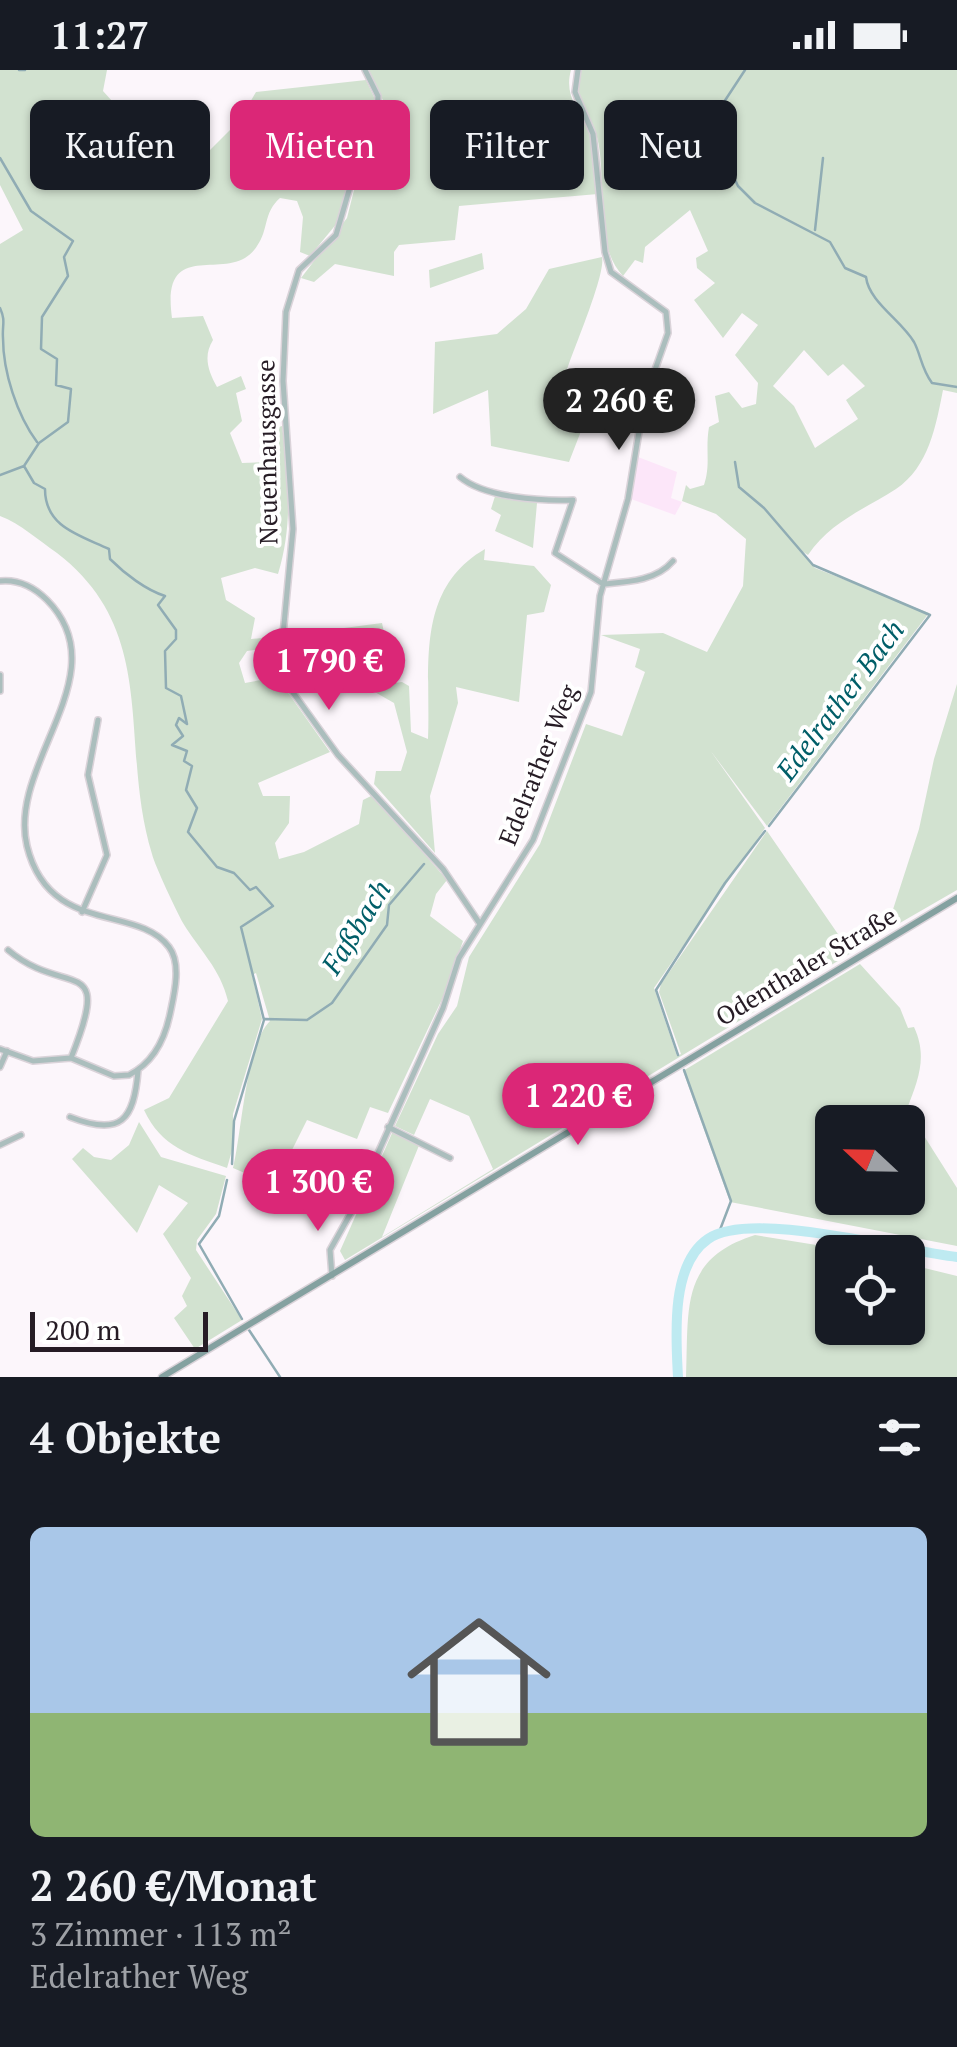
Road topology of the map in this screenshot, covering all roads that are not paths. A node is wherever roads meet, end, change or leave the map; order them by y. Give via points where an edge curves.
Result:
1 (366, 70) edge
2 (578, 70) edge
3 (460, 476) dead end
4 (673, 561) dead end
5 (0, 572) edge
6 (2, 581) edge
7 (603, 584) junction
8 (0, 674) edge
9 (0, 691) edge
10 (98, 720) dead end
11 (957, 898) edge
12 (82, 912) junction
13 (480, 924) junction
14 (8, 950) dead end
15 (3, 1050) edge
16 (71, 1058) junction
17 (0, 1068) edge
18 (138, 1070) junction
19 (70, 1118) dead end
20 (388, 1126) junction
21 (22, 1136) dead end
22 (0, 1146) edge
23 (450, 1158) dead end
24 (332, 1276) junction
25 (162, 1377) edge

1 - 13 street, Neuenhausgasse via 378,96 376,135 336,235 300,270 286,312 293,530 282,621 284,675 338,756 442,869
2 - 7 street, Edelrather Weg via 574,92 594,134 605,252 612,272 666,312 668,334 644,402 628,499
3 - 7 street via 473,486 524,499 574,500 555,552
4 - 7 street via 637,581
5 - 6 street
6 - 12 street via 31,586 50,604 72,652 71,680 25,820 28,848 46,881
7 - 13 street, Edelrather Weg via 591,692 533,840
8 - 9 street
10 - 12 street via 88,776 107,855
11 - 24 main road, Odenthaler Straße
12 - 18 street via 140,928 169,946 176,964 169,1021
13 - 20 street, Edelrather Weg via 459,958
14 - 16 street via 88,993 91,1006
15 - 16 street via 32,1061
15 - 17 street
16 - 18 street via 114,1076
18 - 19 street via 135,1107 122,1122 96,1128
20 - 23 street
20 - 24 street, Edelrather Weg via 330,1250
21 - 22 street
24 - 25 main road, Odenthaler Straße

